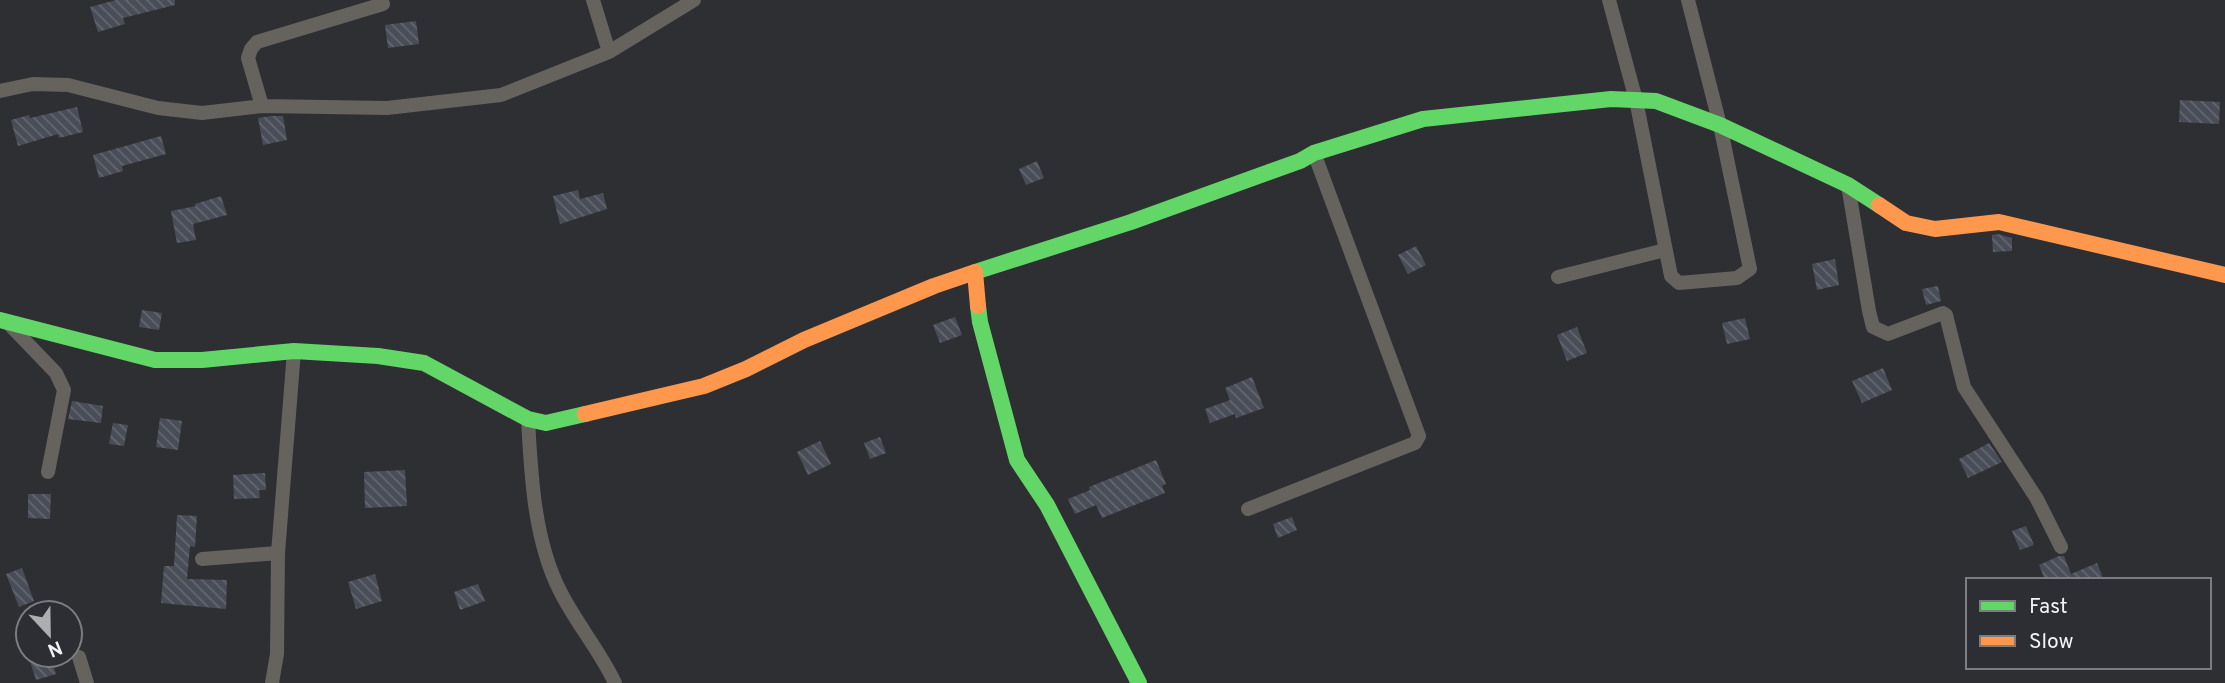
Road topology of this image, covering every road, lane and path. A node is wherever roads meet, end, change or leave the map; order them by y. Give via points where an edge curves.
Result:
1 (593, 0) edge
2 (694, 0) edge
3 (1609, 0) edge
4 (1688, 0) edge
5 (383, 4) dead end
6 (609, 52) junction
7 (0, 91) edge
8 (1636, 100) junction
9 (262, 106) junction
10 (1720, 125) junction
11 (1314, 153) junction
12 (1848, 185) junction
13 (1665, 250) junction
14 (975, 272) junction
15 (2225, 275) edge
16 (1558, 276) dead end
17 (3, 320) edge
18 (294, 351) junction
19 (528, 419) junction
20 (48, 472) dead end
21 (1248, 509) dead end
22 (2061, 547) dead end
23 (278, 553) junction
24 (202, 559) dead end
25 (272, 683) edge
26 (615, 683) edge
27 (1139, 683) edge

1 - 6 street
2 - 6 street
3 - 8 street
4 - 10 street
5 - 9 street via 257,42 248,58
6 - 9 street via 500,95 387,108
7 - 9 street via 33,84 68,85 158,108 202,113
8 - 10 street via 1656,101
8 - 11 street via 1423,119
8 - 13 street
10 - 12 street
10 - 13 street via 1750,269 1737,278 1679,283 1671,276
11 - 14 street via 1131,222
11 - 21 street via 1419,436 1415,443
12 - 15 street via 1906,223 1935,229 1999,222
12 - 22 street via 1874,327 1888,334 1946,315 1964,387 2037,499
13 - 16 street
14 - 19 street via 816,334 704,386 546,423
14 - 27 street via 980,322 1017,460 1048,505
17 - 18 street via 155,360
17 - 20 street via 56,373 64,390
18 - 19 street via 424,363
18 - 23 street
19 - 26 street via 537,511 549,563 560,591
23 - 24 street
23 - 25 street via 277,654

